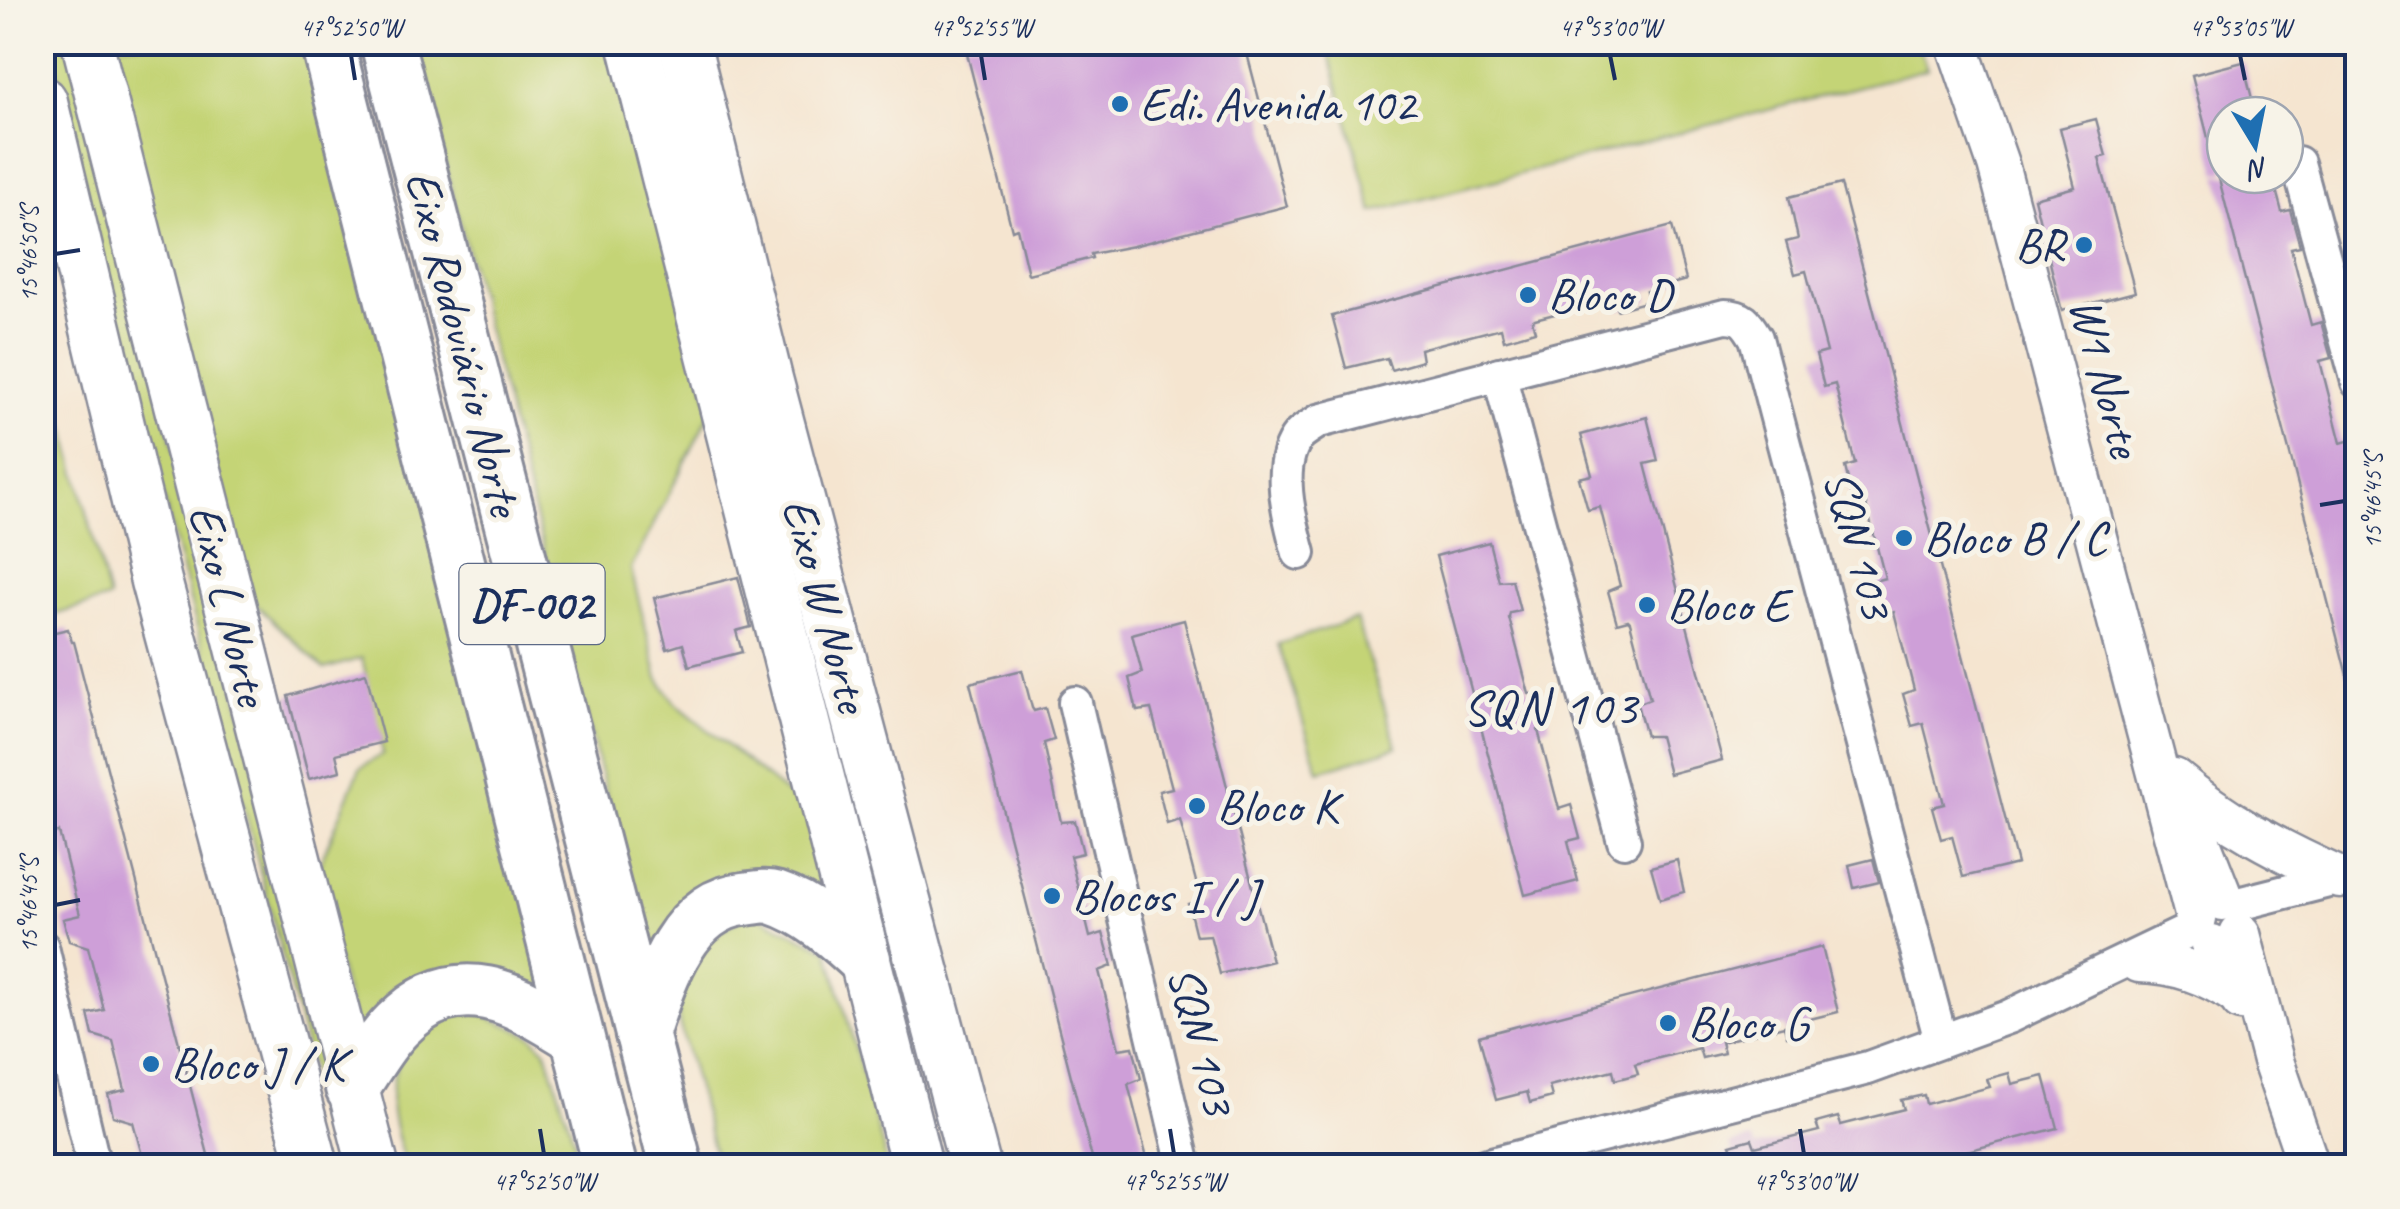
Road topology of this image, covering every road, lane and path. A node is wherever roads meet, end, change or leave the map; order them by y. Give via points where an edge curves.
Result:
1 (88, 42) edge
2 (327, 42) edge
3 (386, 42) edge
4 (633, 42) edge
5 (684, 42) edge
6 (1957, 44) edge
7 (42, 102) edge
8 (2305, 189) edge
9 (1499, 374) junction
10 (2358, 382) edge
11 (1299, 553) dead end
12 (1074, 703) dead end
13 (2148, 737) junction
14 (2174, 779) junction
15 (1624, 840) dead end
16 (2352, 877) edge
17 (2218, 924) junction
18 (42, 947) edge
19 (864, 959) junction
20 (2140, 962) junction
21 (2082, 982) junction
22 (2238, 995) junction
23 (642, 1034) junction
24 (576, 1036) junction
25 (1942, 1041) junction
26 (2273, 1061) junction
27 (352, 1088) junction
28 (2305, 1163) edge
29 (94, 1166) edge
30 (313, 1166) edge
31 (373, 1166) edge
32 (610, 1166) edge
33 (676, 1166) edge
34 (917, 1166) edge
35 (975, 1166) edge
36 (1184, 1166) edge
37 (1484, 1166) edge

1 - 27 main road, Eixo L Norte
2 - 24 highway, Eixo Rodoviário Norte / DF-002
3 - 23 highway, Eixo Rodoviário Norte / DF-002
4 - 19 main road, Eixo W Norte
5 - 35 main road, Eixo W Norte
6 - 13 street, W1 Norte via 1998,164
7 - 30 main road, Eixo L Norte via 156,582
8 - 10 street
9 - 11 street, SQN 103 via 1356,409 1298,436 1288,458 1286,504
9 - 15 street
9 - 25 street, SQN 103 via 1725,316 1747,323
12 - 36 street, SQN 103
13 - 14 street, W1 Norte
13 - 17 street, W1 Norte
14 - 16 street via 2241,830
14 - 17 street, W1 Norte
16 - 17 street
17 - 20 street
17 - 21 street
17 - 22 street, W1 Norte
17 - 26 street, W1 Norte
18 - 29 street
19 - 23 highway via 830,928 771,896 731,900 702,916 678,946
19 - 34 main road, Eixo W Norte
20 - 21 street
20 - 22 street via 2195,971
21 - 25 street
22 - 26 street, W1 Norte
23 - 33 highway, Eixo Rodoviário Norte / DF-002
24 - 27 highway via 498,994 450,992 421,1004 395,1027
24 - 32 highway, Eixo Rodoviário Norte / DF-002
25 - 37 street via 1868,1068
26 - 28 street, W1 Norte
27 - 31 main road, Eixo L Norte

